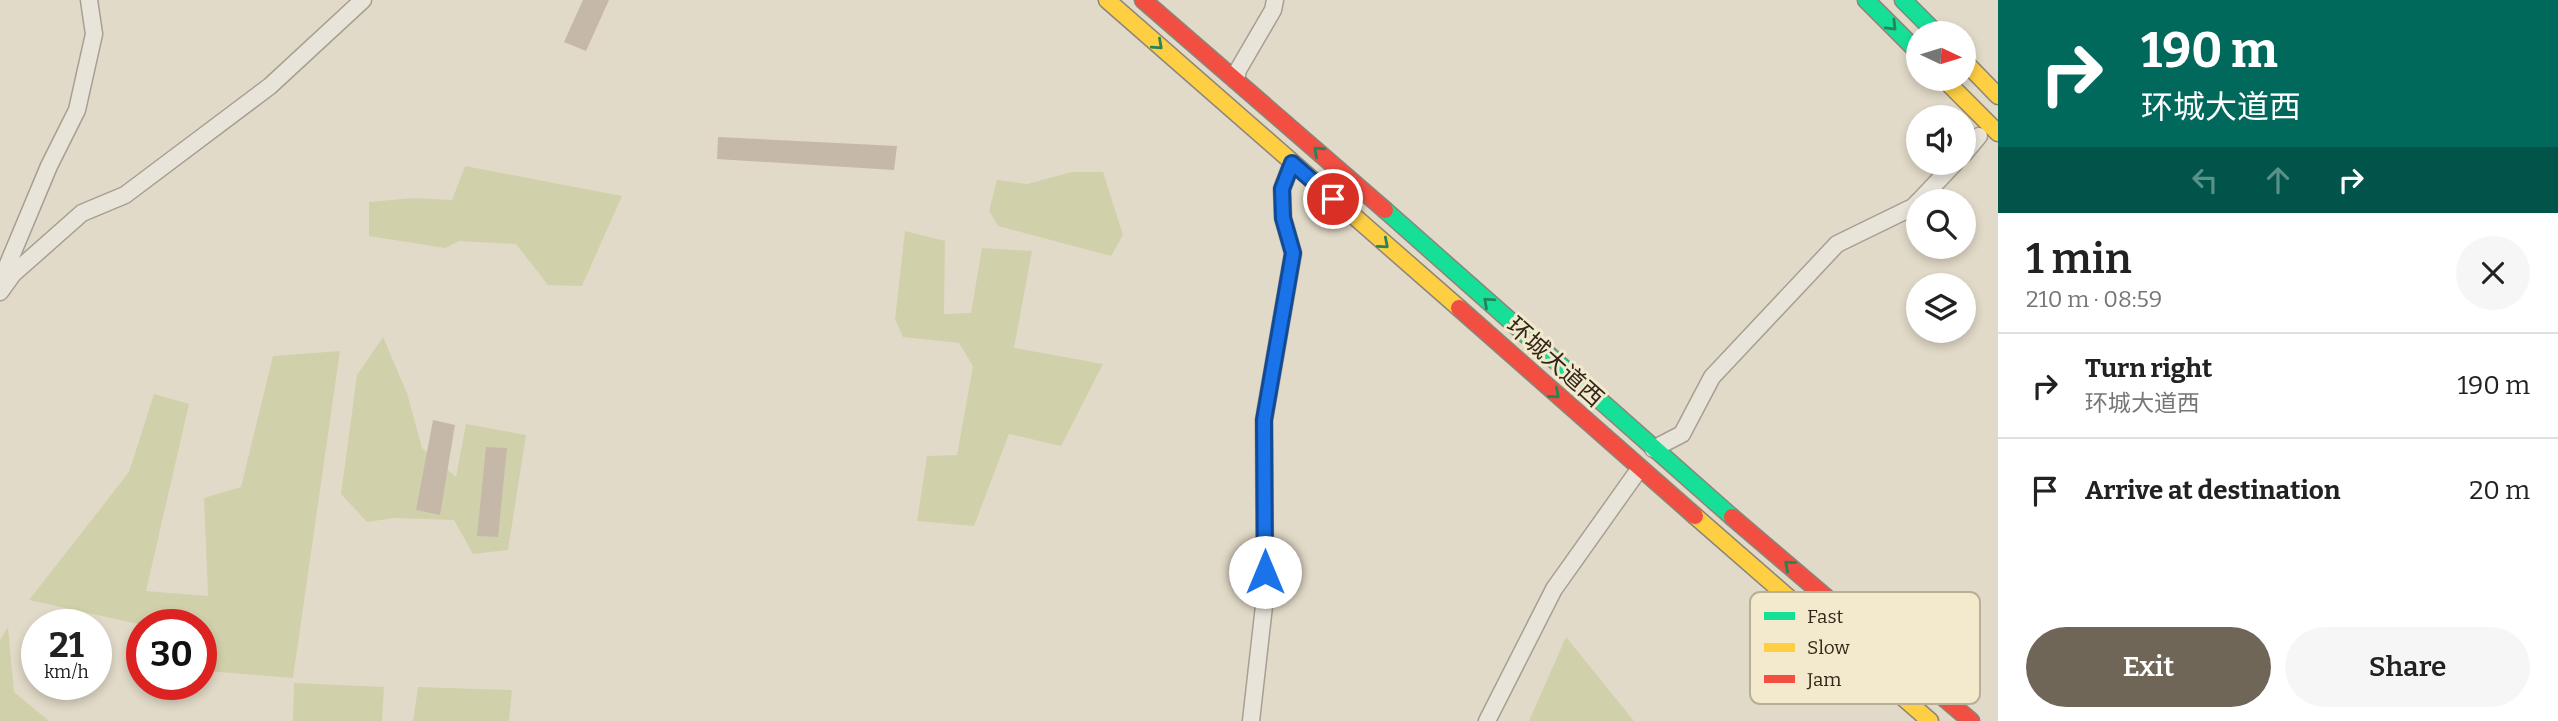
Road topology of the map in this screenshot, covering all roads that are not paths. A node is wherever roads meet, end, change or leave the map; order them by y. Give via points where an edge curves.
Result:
1 (89, 0) edge
2 (1107, 0) edge
3 (1143, 0) edge
4 (1275, 0) edge
5 (1866, 0) edge
6 (1903, 0) edge
7 (359, 1) edge
8 (1924, 21) edge
9 (1906, 40) edge
10 (1976, 73) edge
11 (1236, 80) junction
12 (1956, 91) edge
13 (1998, 96) edge
14 (1998, 133) edge
15 (1979, 136) dead end
16 (1976, 140) edge
17 (1292, 163) junction
18 (1944, 175) edge
19 (1930, 189) edge
20 (1906, 210) edge
21 (0, 283) edge
22 (0, 292) edge
23 (1653, 449) junction
24 (1640, 468) junction
25 (1782, 592) edge
26 (1820, 592) edge
27 (1911, 704) edge
28 (1951, 704) edge
29 (1251, 721) edge
30 (1487, 721) edge
31 (1930, 721) edge
32 (1971, 721) edge

1 - 21 street via 94,34 77,110
2 -> 17 main road, 环城大道西
3 - 11 main road, 环城大道西
4 - 11 street
5 -> 9 main road
6 - 8 main road
7 - 22 street via 270,86 124,195 82,213 13,274
10 - 13 main road
23 -> 11 main road, 环城大道西
12 - 14 main road
15 - 16 street
17 -> 24 main road, 环城大道西
17 - 29 street via 1282,189 1283,218 1293,253 1264,420 1265,597
18 - 19 street
20 - 23 street via 1836,244 1712,377 1682,434
26 -> 23 main road, 环城大道西
24 - 25 main road, 环城大道西
24 - 30 street via 1554,589
27 - 31 main road, 环城大道西
32 -> 28 main road, 环城大道西

